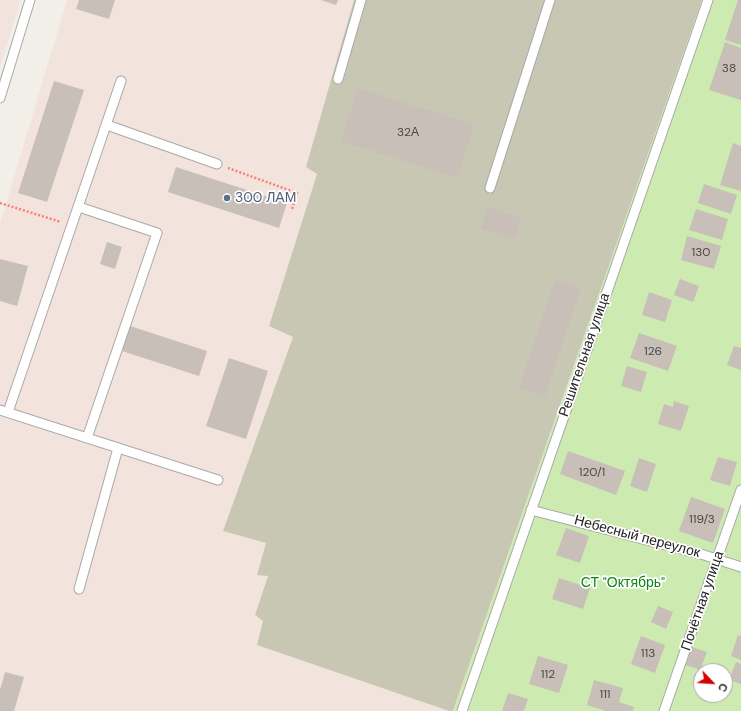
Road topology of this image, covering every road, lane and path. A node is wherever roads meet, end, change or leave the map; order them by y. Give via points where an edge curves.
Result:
1 (30, 0) edge
2 (361, 0) edge
3 (550, 0) edge
4 (708, 0) edge
5 (338, 79) dead end
6 (121, 81) dead end
7 (0, 98) edge
8 (106, 125) junction
9 (217, 164) joint
10 (490, 188) dead end
11 (0, 203) edge
12 (79, 207) junction
13 (292, 209) dead end
14 (73, 226) junction
15 (4, 411) edge
16 (87, 438) junction
17 (118, 448) junction
18 (218, 480) dead end
19 (741, 490) edge
20 (531, 510) junction
21 (718, 559) junction
22 (741, 566) edge
23 (79, 588) dead end
24 (462, 711) edge
25 (664, 711) edge

1 - 7 lane
2 - 5 lane
3 - 10 lane
4 - 20 lane, Решительная улица
6 - 8 lane
8 - 9 lane
8 - 12 lane
9 - 13 path via 297,193
11 - 14 path
12 - 14 lane
12 - 16 lane via 157,233
14 - 15 lane
15 - 16 lane
16 - 17 lane
17 - 18 lane
17 - 23 lane
19 - 21 lane, Почётная улица
20 - 21 lane, Небесный переулок
20 - 24 lane, Решительная улица
21 - 22 lane, Небесный переулок
21 - 25 lane, Почётная улица

